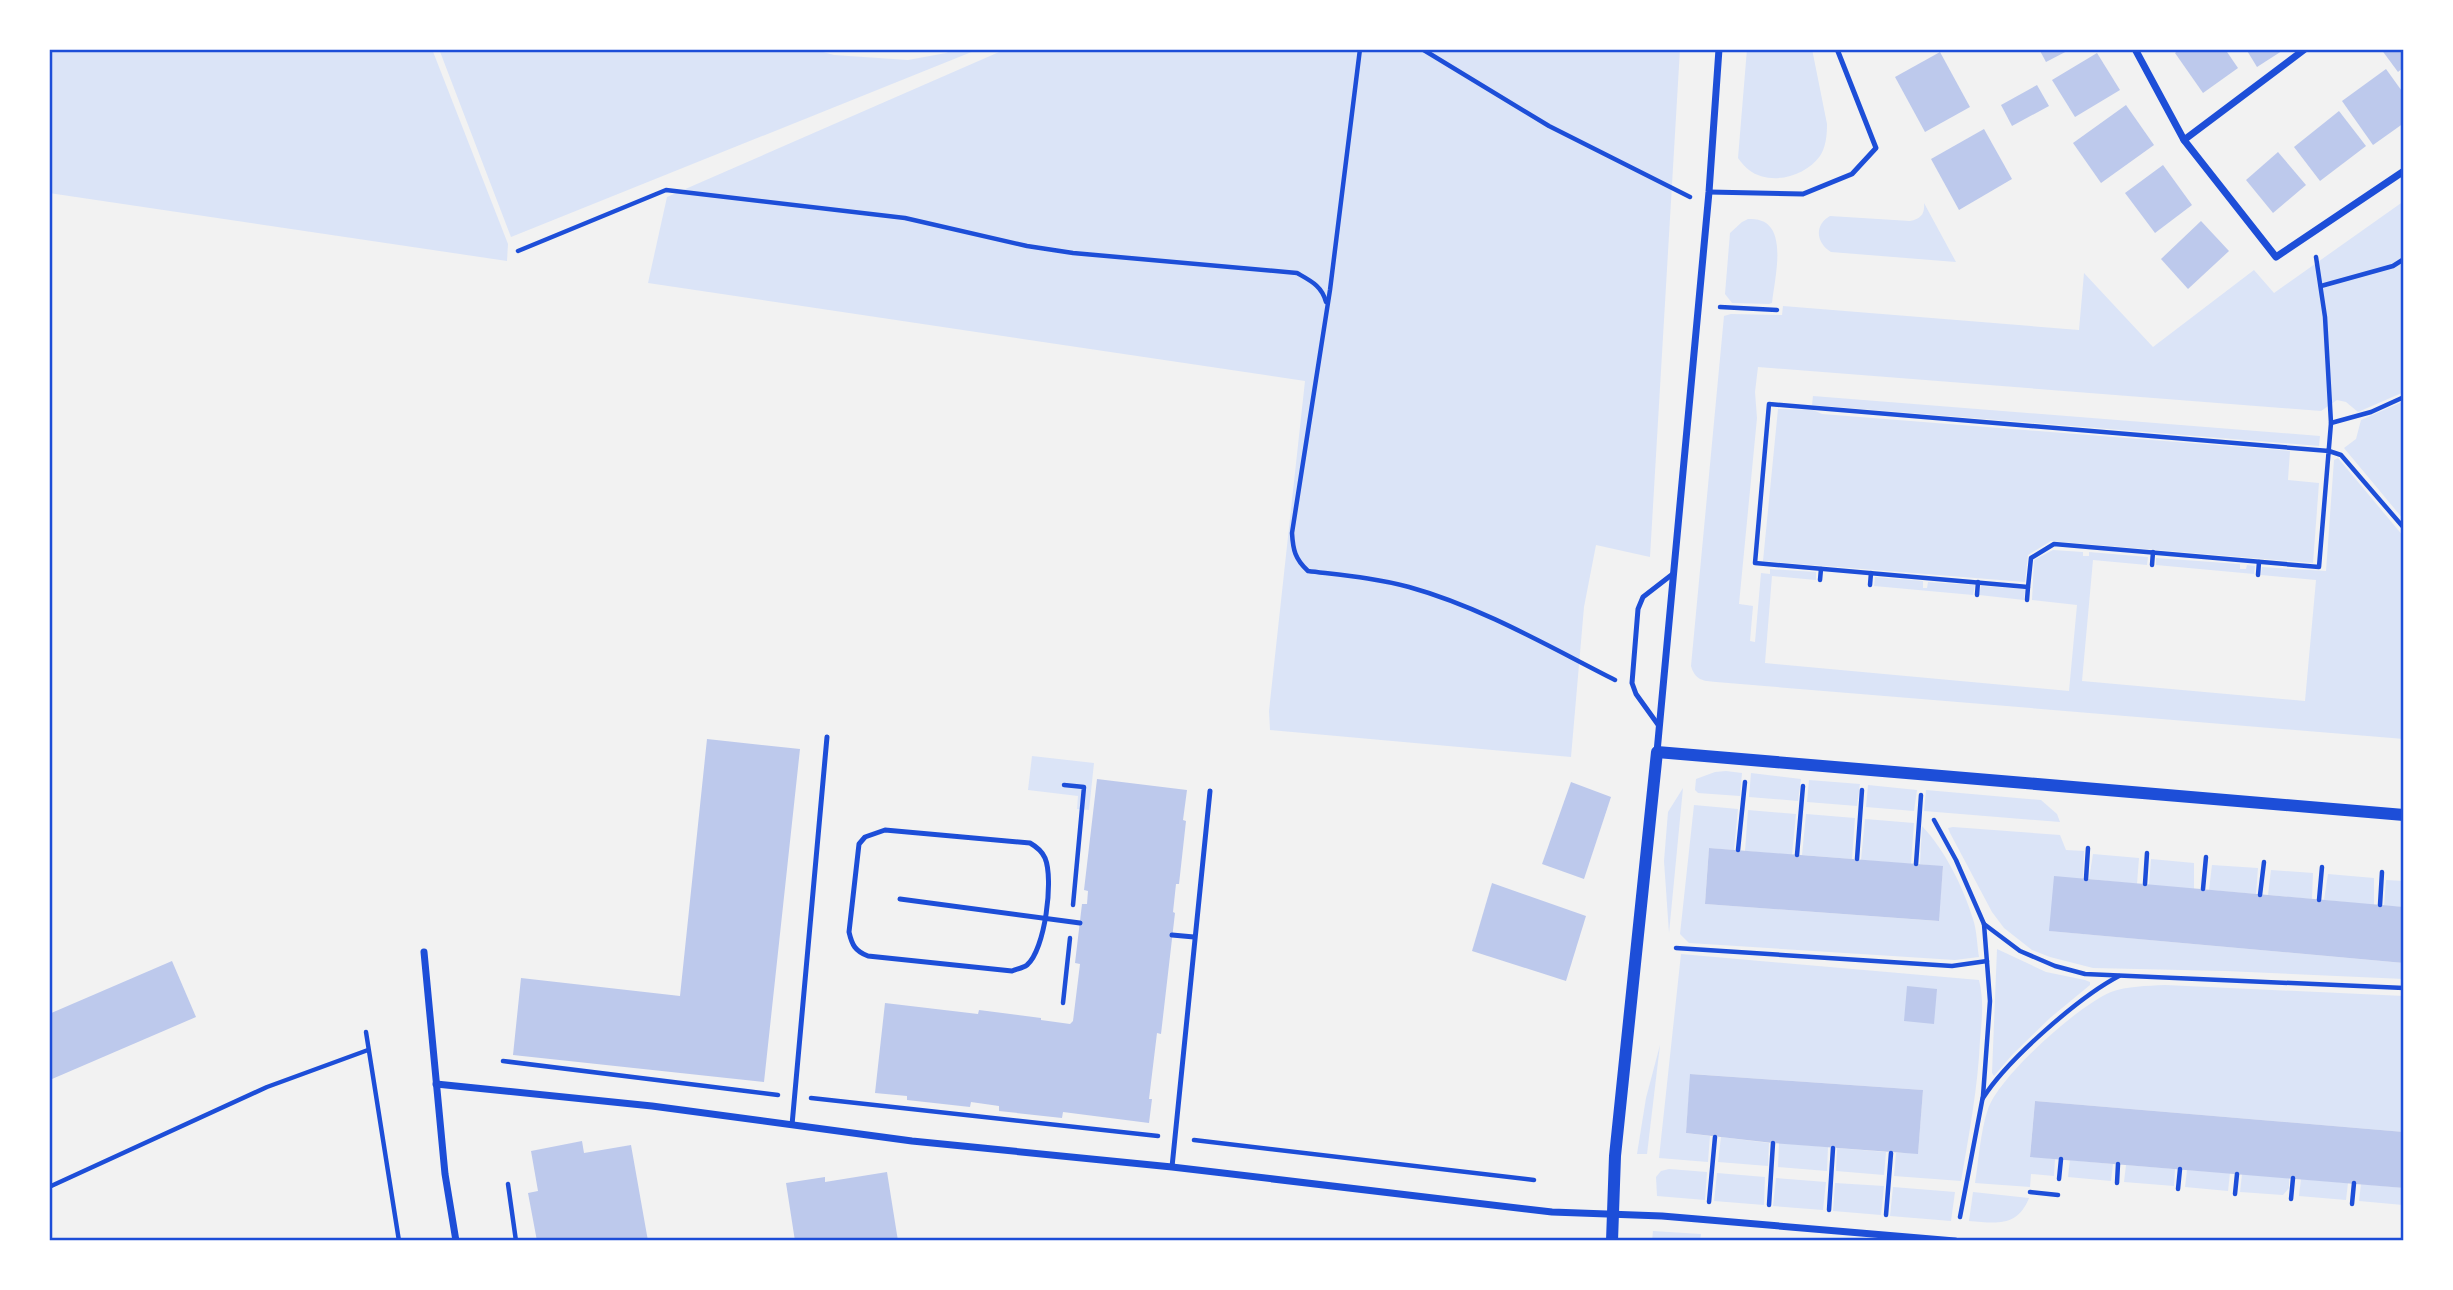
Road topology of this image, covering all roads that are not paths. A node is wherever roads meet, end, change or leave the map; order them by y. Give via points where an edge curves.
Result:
1 (902, 49) edge
2 (915, 49) edge
3 (1719, 49) edge
4 (1837, 49) edge
5 (2135, 49) edge
6 (2305, 49) edge
7 (2184, 140) junction
8 (2404, 171) edge
9 (1709, 192) junction
10 (1674, 573) junction
11 (1660, 726) junction
12 (827, 737) dead end
13 (1657, 752) junction
14 (1210, 791) dead end
15 (2404, 815) edge
16 (900, 899) dead end
17 (1045, 918) junction
18 (1080, 923) dead end
19 (1172, 935) dead end
20 (1195, 937) junction
21 (424, 952) dead end
22 (436, 1084) junction
23 (792, 1125) junction
24 (1172, 1167) junction
25 (1614, 1214) junction
26 (456, 1241) edge
27 (1612, 1241) edge
28 (1955, 1241) edge

1 - 2 lane
3 - 9 street
4 - 9 lane via 1876,148 1852,174 1803,194
5 - 7 street
6 - 7 street
7 - 8 street via 2276,257
9 - 10 street
10 - 11 street
10 - 11 lane via 1643,597 1638,609 1632,683
11 - 13 street
12 - 23 lane
13 - 15 street
13 - 25 street via 1615,1156
14 - 20 lane
16 - 17 lane
17 - 17 lane via 1049,873 1041,850 1030,843 885,830 859,844 849,932 852,944 868,956 1012,971 1033,958
17 - 18 lane
19 - 20 lane
20 - 24 lane
21 - 22 street
22 - 23 street
22 - 26 street
23 - 24 street
24 - 25 street via 1552,1212
25 - 27 street
25 - 28 street

